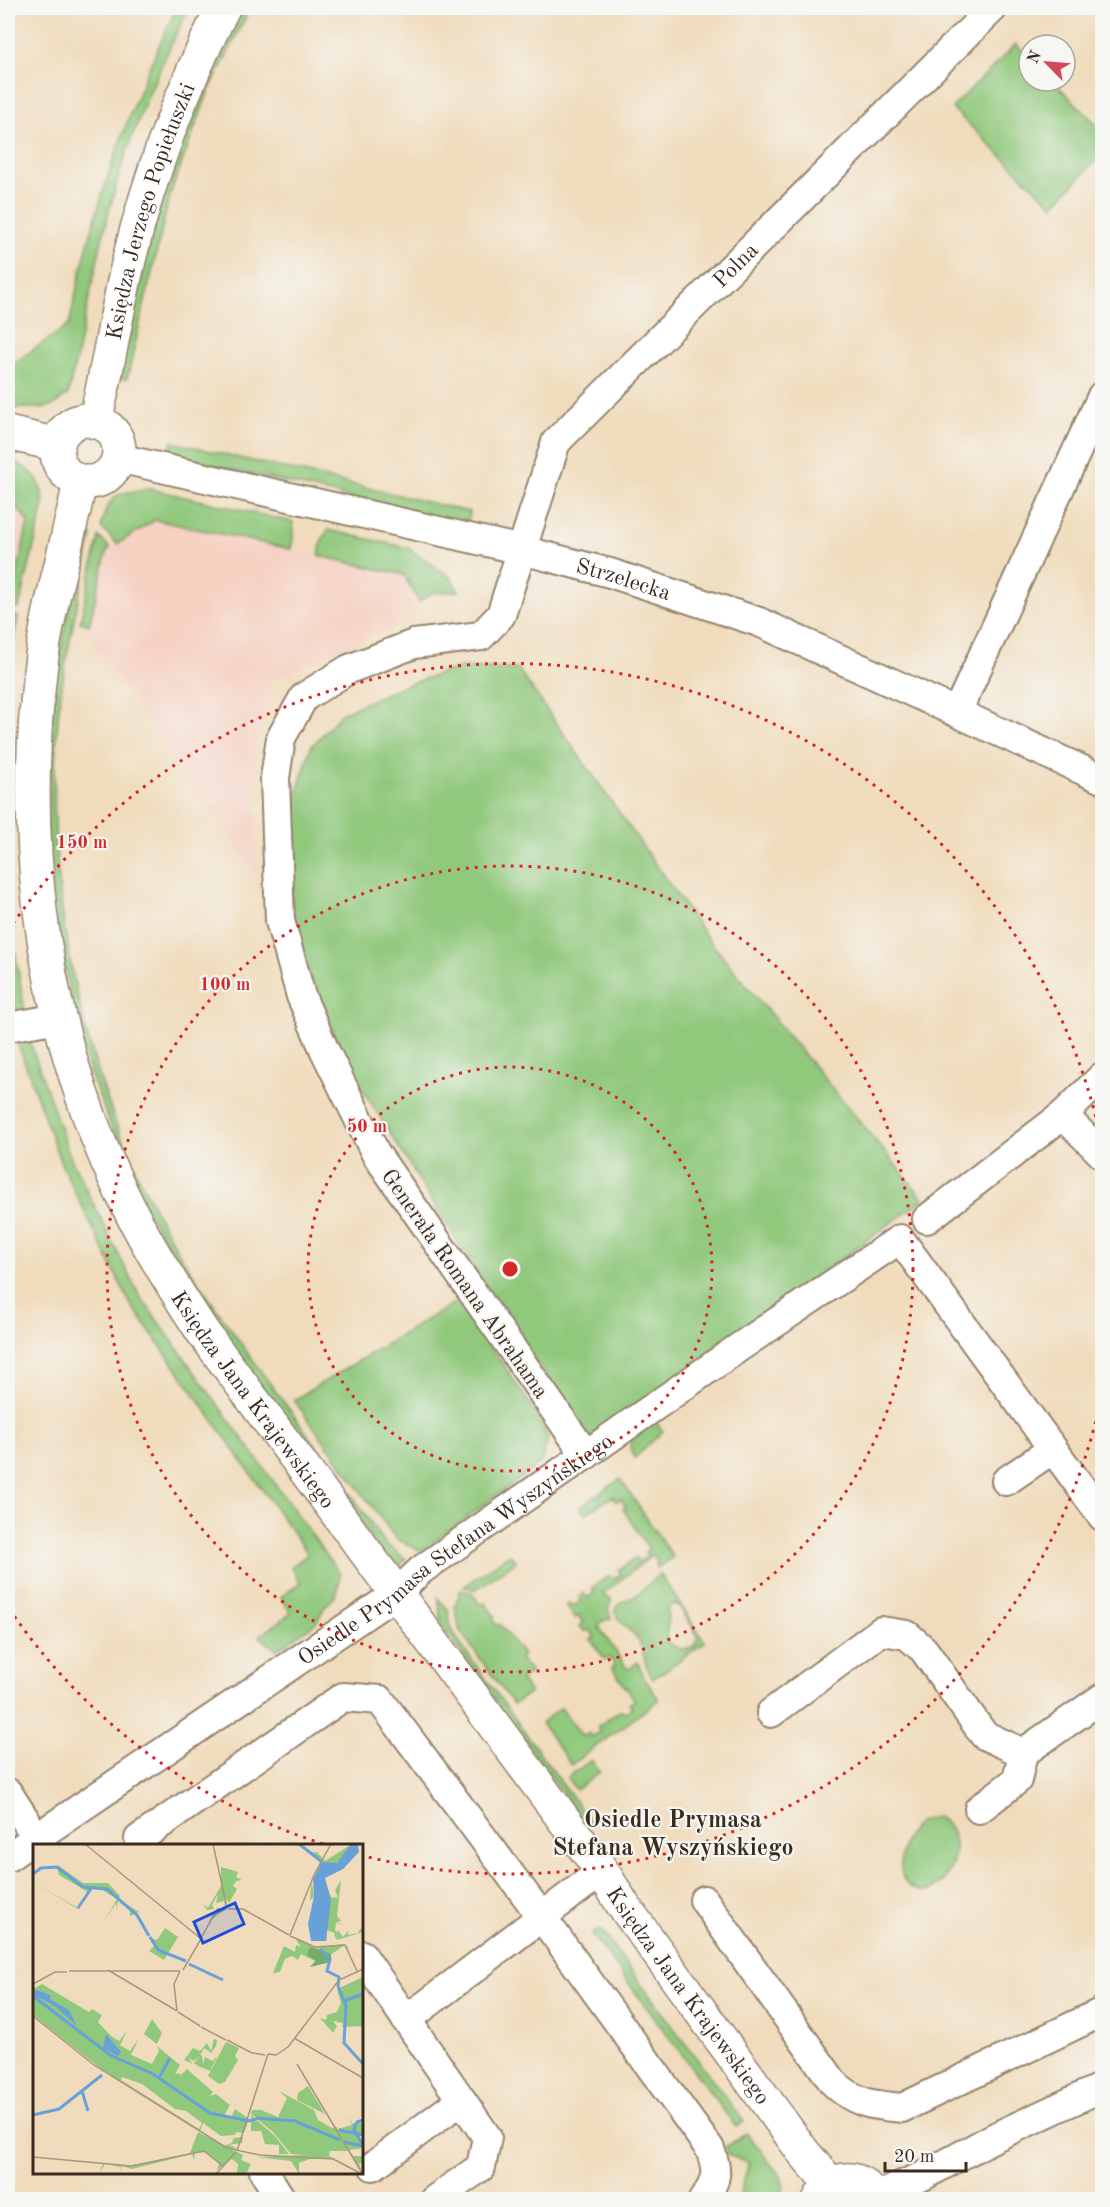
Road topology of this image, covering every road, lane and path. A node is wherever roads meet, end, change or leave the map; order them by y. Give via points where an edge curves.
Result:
1 (223, 8) edge
2 (993, 8) edge
3 (1102, 396) edge
4 (95, 422) junction
5 (8, 433) edge
6 (57, 445) junction
7 (118, 458) junction
8 (80, 481) junction
9 (522, 550) junction
10 (957, 712) junction
11 (1102, 779) edge
12 (59, 1018) junction
13 (8, 1027) edge
14 (1102, 1077) edge
15 (1063, 1115) junction
16 (1102, 1154) edge
17 (927, 1219) dead end
18 (1053, 1449) junction
19 (586, 1455) junction
20 (1006, 1481) dead end
21 (1102, 1516) edge
22 (396, 1594) junction
23 (1102, 1698) edge
24 (771, 1713) dead end
25 (1023, 1753) junction
26 (8, 1792) edge
27 (979, 1809) dead end
28 (39, 1841) edge
29 (33, 1844) edge
30 (142, 1844) edge
31 (8, 1857) edge
32 (602, 1871) junction
33 (704, 1900) dead end
34 (542, 1917) junction
35 (363, 1956) edge
36 (1102, 2012) edge
37 (406, 2020) junction
38 (1102, 2087) edge
39 (461, 2100) junction
40 (373, 2166) dead end
41 (265, 2174) edge
42 (825, 2192) edge
43 (875, 2198) edge
44 (282, 2199) edge
45 (434, 2199) edge
46 (703, 2199) edge

1 - 4 street, Księdza Jerzego Popiełuszki via 195,63 161,152 129,260
2 - 9 street, Polna via 556,442
3 - 10 street
4 - 6 street via 76,423 67,428
4 - 7 street via 111,431
5 - 6 street
6 - 8 street via 64,471
7 - 8 street via 107,475 90,482
7 - 9 street, Strzelecka
8 - 12 street, Księdza Jana Krajewskiego via 40,670 31,797 40,915
9 - 10 street, Strzelecka via 610,573 759,622
9 - 19 street, Generała Romana Abrahama via 501,615 481,636 414,644 349,669 304,697 281,738 275,778 280,921 301,996 376,1154
10 - 11 street, Strzelecka
12 - 13 street
12 - 22 street, Księdza Jana Krajewskiego via 85,1106 132,1213 165,1274 202,1331
14 - 15 street
15 - 16 street
15 - 17 street
18 - 19 street, Osiedle Prymasa Stefana Wyszyńskiego via 900,1239
18 - 20 street
18 - 21 street
19 - 22 street, Osiedle Prymasa Stefana Wyszyńskiego via 421,1570
22 - 28 street, Osiedle Prymasa Stefana Wyszyńskiego
22 - 32 street, Księdza Jana Krajewskiego
23 - 25 street
24 - 25 street via 881,1631 890,1632 907,1635 924,1650 984,1735
25 - 27 street via 1017,1780
26 - 28 street
29 - 31 street, Osiedle Prymasa Stefana Wyszyńskiego
30 - 34 street via 139,1839 343,1697 380,1700
32 - 34 street
32 - 42 street, Księdza Jana Krajewskiego via 622,1905 804,2153
33 - 36 street via 833,2082 846,2095 868,2104 902,2108
34 - 37 street
34 - 46 street via 710,2149 717,2169 711,2190
35 - 37 street
37 - 39 street
38 - 43 street
39 - 40 street
39 - 45 street via 487,2137 481,2167
41 - 44 street
42 - 43 street via 843,2179 856,2180

